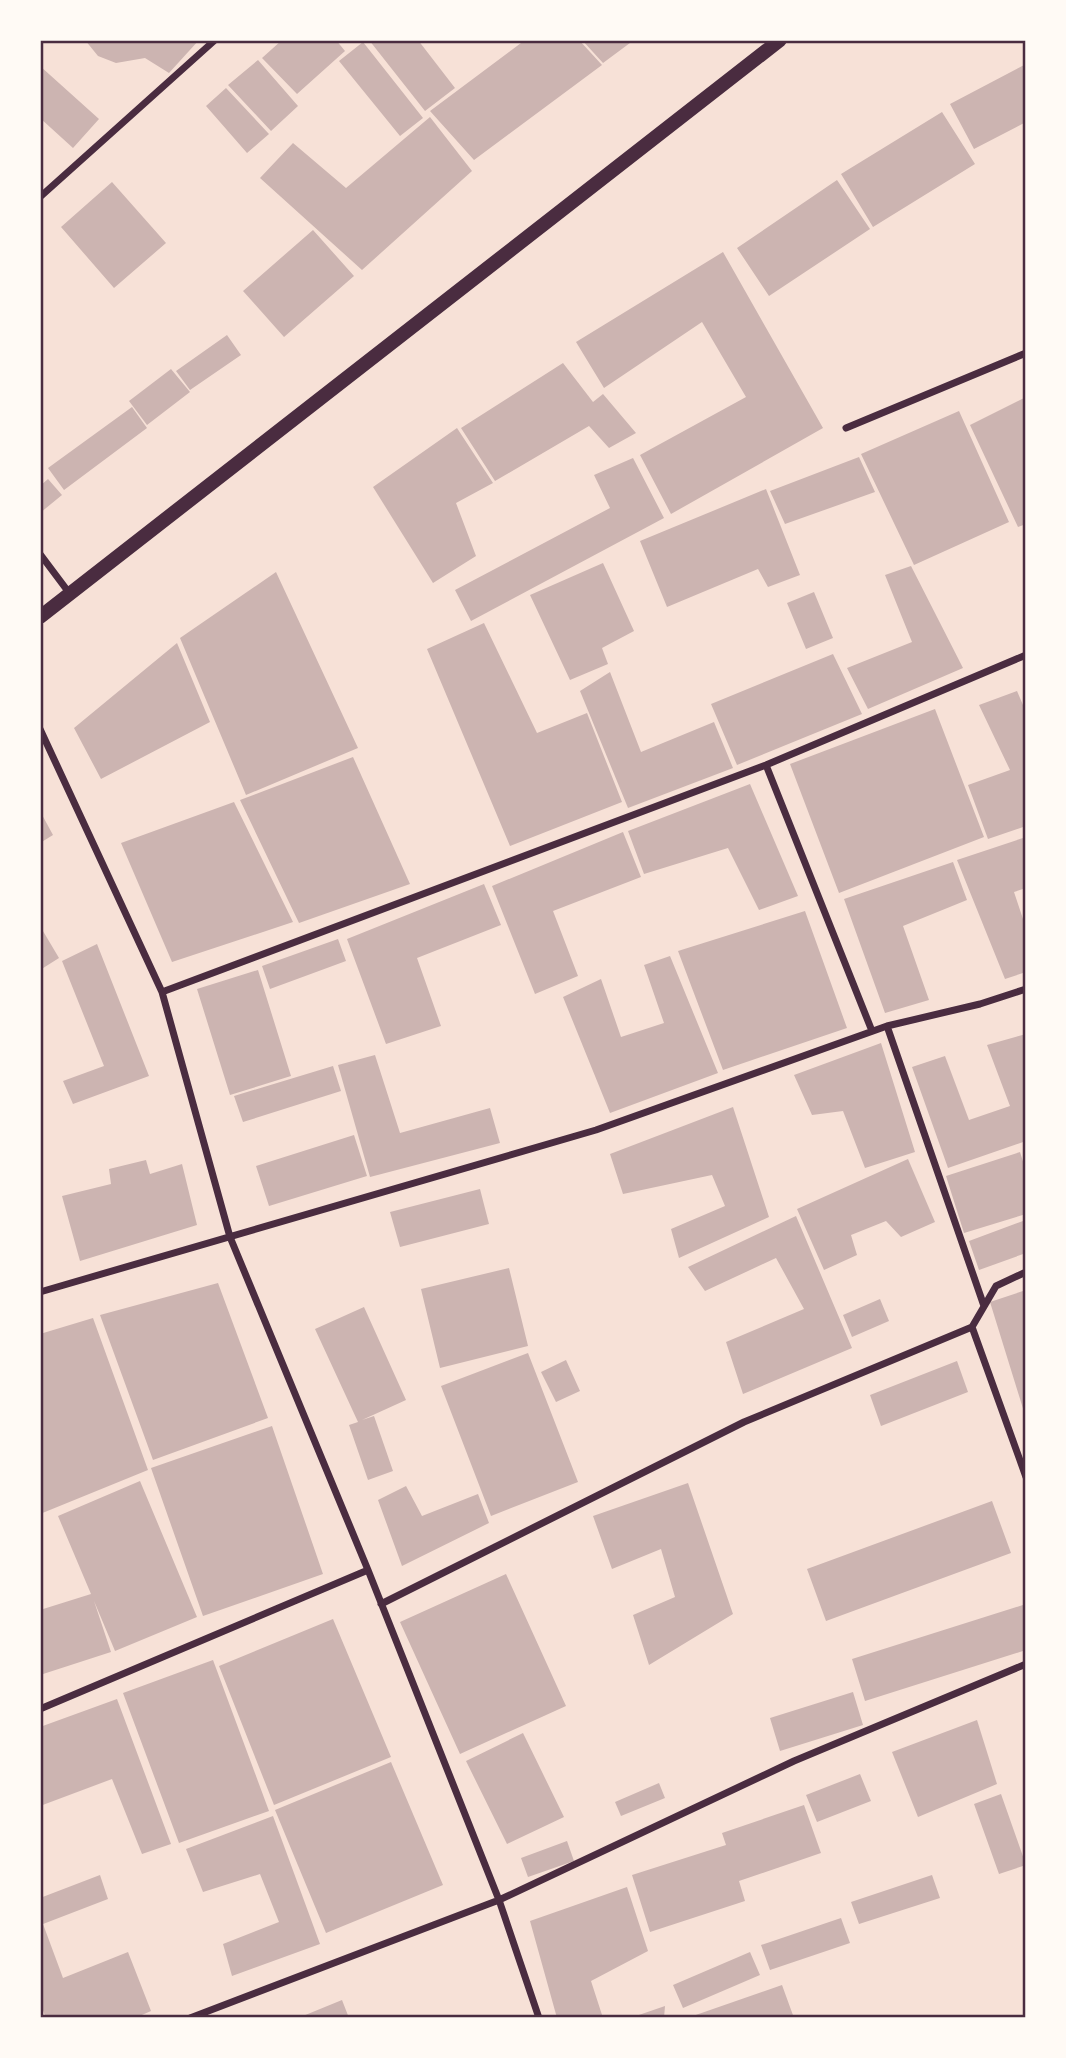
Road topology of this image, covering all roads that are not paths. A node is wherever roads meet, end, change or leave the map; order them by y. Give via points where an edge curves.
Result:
1 (215, 40) edge
2 (780, 40) edge
3 (40, 197) edge
4 (1026, 353) edge
5 (846, 429) dead end
6 (40, 554) edge
7 (70, 594) junction
8 (40, 617) edge
9 (1026, 655) edge
10 (40, 729) edge
11 (766, 765) junction
12 (1026, 989) edge
13 (162, 992) junction
14 (887, 1026) junction
15 (872, 1031) junction
16 (230, 1237) junction
17 (1026, 1272) edge
18 (40, 1292) edge
19 (984, 1306) junction
20 (972, 1327) junction
21 (1026, 1477) edge
22 (368, 1570) junction
23 (381, 1604) junction
24 (1026, 1664) edge
25 (40, 1709) edge
26 (499, 1900) junction
27 (190, 2018) edge
28 (539, 2018) edge

1 - 3 street
2 - 7 main road
4 - 5 street
6 - 7 street
7 - 8 main road
9 - 11 street
10 - 13 street
11 - 13 street
11 - 15 street
12 - 14 street
13 - 16 street
14 - 15 street
14 - 19 street
15 - 16 street via 596,1130
16 - 18 street
16 - 22 street
17 - 19 street via 996,1286
19 - 20 street
20 - 21 street
20 - 23 street via 744,1422
22 - 23 street
22 - 25 street
23 - 26 street
24 - 26 street via 794,1761
26 - 27 street
26 - 28 street

